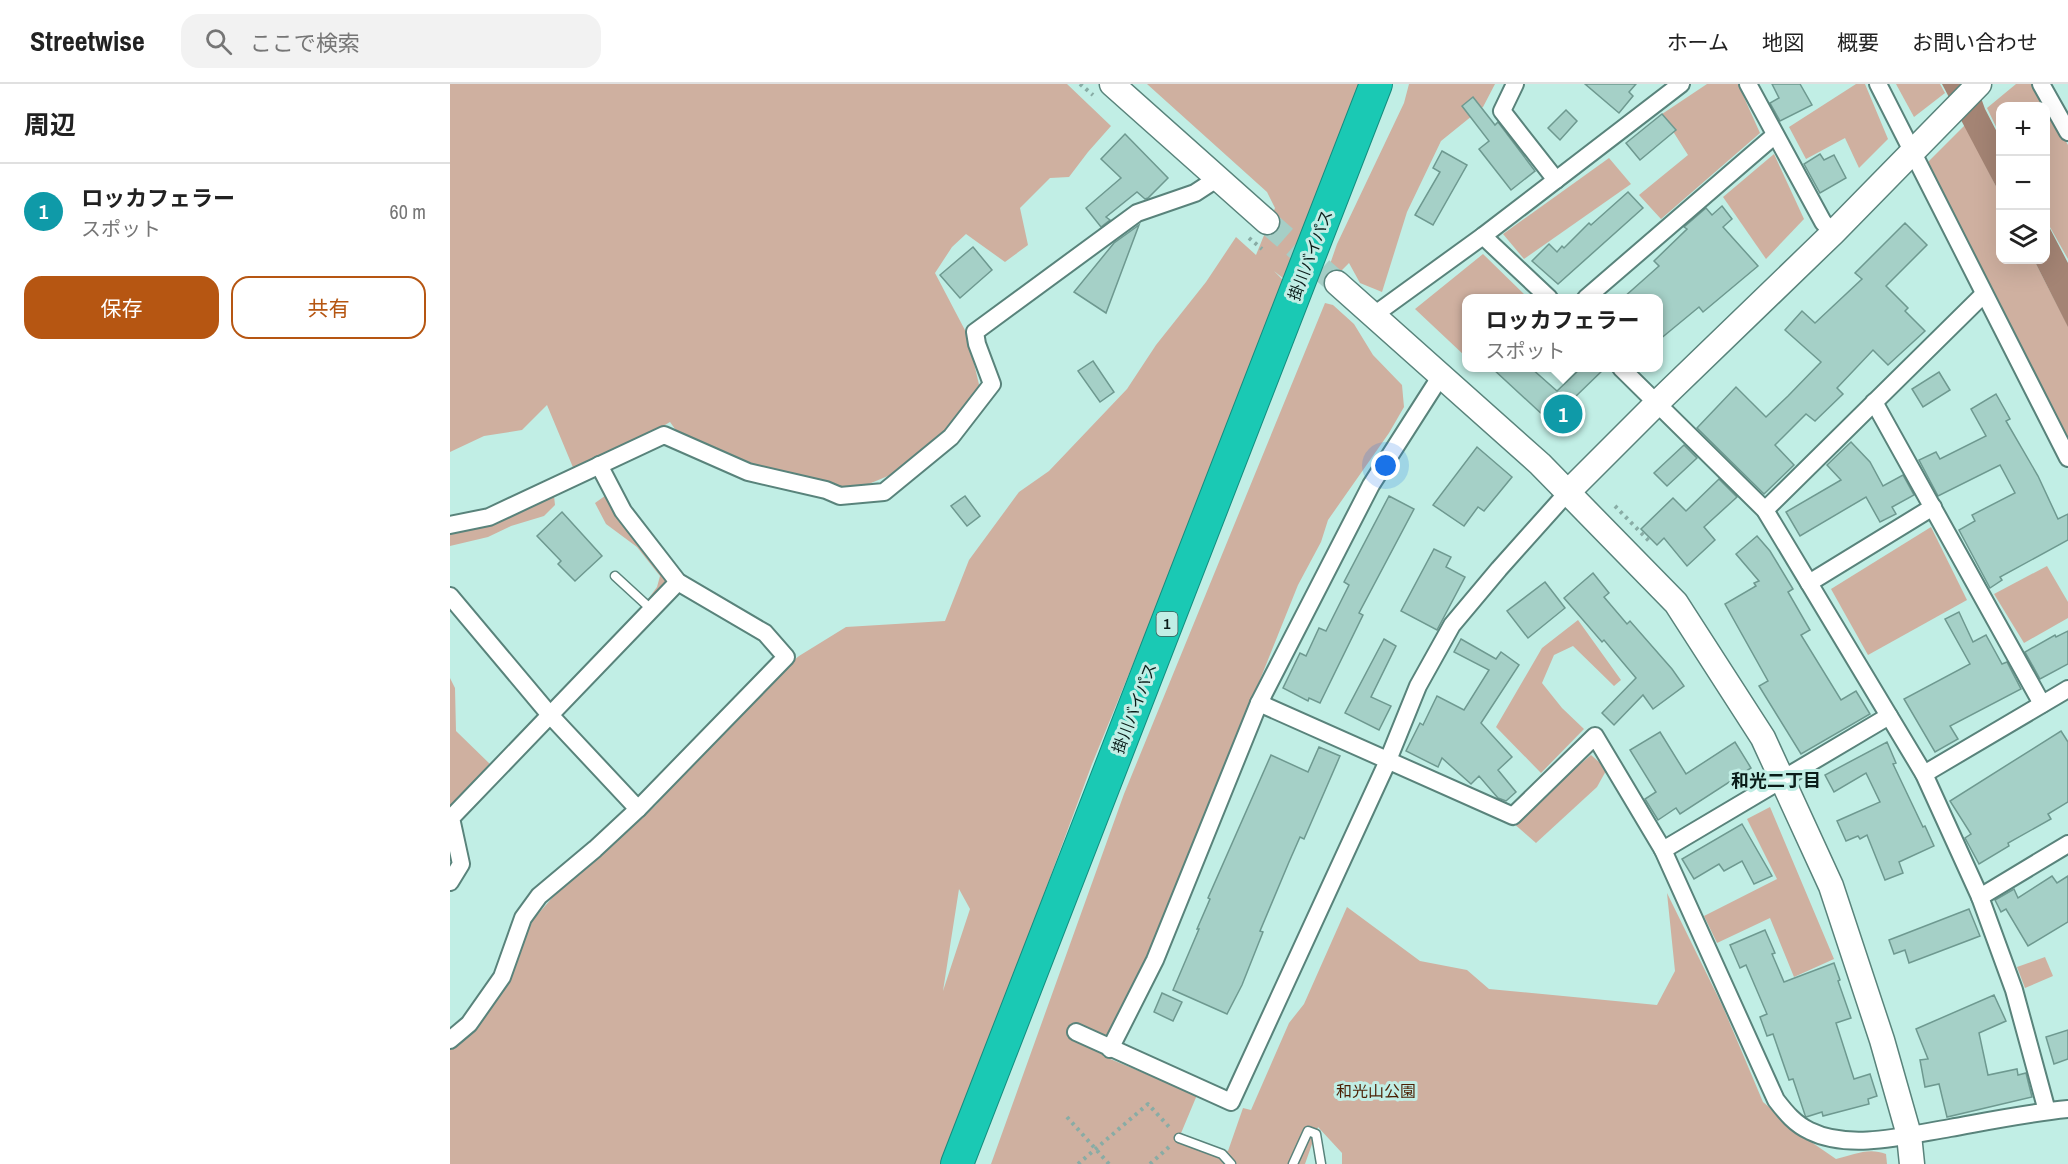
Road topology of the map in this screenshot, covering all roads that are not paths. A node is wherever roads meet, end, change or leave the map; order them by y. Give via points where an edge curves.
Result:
1 (1112, 84) edge
2 (1376, 84) edge
3 (1515, 84) edge
4 (1681, 84) edge
5 (1748, 84) edge
6 (1878, 84) edge
7 (1979, 84) edge
8 (2041, 84) edge
9 (2068, 132) edge
10 (1775, 135) junction
11 (1920, 144) junction
12 (1218, 178) junction
13 (1556, 180) junction
14 (1267, 222) tunnel mouth
15 (1833, 233) junction
16 (1483, 236) junction
17 (1337, 283) tunnel mouth
18 (1545, 294) edge
19 (1591, 294) edge
20 (1984, 294) junction
21 (1374, 315) junction
22 (1625, 372) edge
23 (1442, 374) junction
24 (1658, 402) junction
25 (1874, 402) junction
26 (2068, 458) edge
27 (599, 465) junction
28 (1567, 493) junction
29 (1933, 507) junction
30 (1765, 510) junction
31 (450, 525) edge
32 (615, 576) dead end
33 (678, 582) junction
34 (1809, 583) junction
35 (450, 596) edge
36 (652, 610) junction
37 (2068, 689) edge
38 (1259, 703) junction
39 (2042, 704) junction
40 (550, 715) junction
41 (1889, 716) junction
42 (1388, 759) junction
43 (1924, 774) junction
44 (1783, 778) junction
45 (638, 809) junction
46 (2068, 844) edge
47 (1664, 850) junction
48 (450, 882) edge
49 (1980, 897) junction
50 (1076, 1032) dead end
51 (450, 1040) edge
52 (1110, 1049) junction
53 (2068, 1109) edge
54 (2047, 1111) junction
55 (1909, 1135) junction
56 (1179, 1138) road end
57 (957, 1164) edge
58 (1231, 1164) edge
59 (1293, 1164) edge
60 (1321, 1164) edge
61 (1912, 1164) edge

1 - 12 street
2 - 57 highway, 掛川バイパス / 1
3 - 13 street via 1502,111
4 - 13 street
5 - 10 street
6 - 11 street
7 - 11 street
8 - 9 street
10 - 15 street via 1823,222
10 - 19 street
11 - 15 street
11 - 20 street
12 - 14 street
12 - 27 street via 1195,193 1137,213 975,332 992,384 951,437 884,492 840,496 748,472 664,435
13 - 16 street
15 - 24 street
16 - 18 street
16 - 21 street
17 - 21 street
20 - 25 street
20 - 26 street
21 - 23 street
22 - 24 street
23 - 28 street
23 - 38 street via 1371,484
24 - 28 street
24 - 30 street
25 - 29 street
25 - 30 street
27 - 31 street via 489,517
27 - 33 street via 622,511
28 - 42 street via 1452,625 1419,686
28 - 44 street via 1676,603 1763,738
29 - 34 street
29 - 39 street
30 - 34 street
32 - 36 lane
33 - 36 street
33 - 45 street via 765,633 786,657
34 - 41 street
35 - 40 street
36 - 40 street
37 - 39 street
38 - 42 street
38 - 52 street via 1155,960
39 - 43 street
40 - 45 street
40 - 48 street via 451,818 461,864
41 - 43 street
41 - 44 street
42 - 47 street via 1513,816 1595,736
42 - 52 street via 1232,1102
43 - 49 street
44 - 47 street
44 - 55 street via 1831,886
45 - 51 street via 539,896 524,918 502,977 469,1024
46 - 49 street
47 - 55 street via 1776,1100 1793,1120 1810,1131 1852,1141
49 - 54 street via 2014,990
50 - 52 street
53 - 54 street
54 - 55 street
55 - 61 street
56 - 58 lane via 1222,1154
59 - 60 lane via 1308,1131 1316,1134

